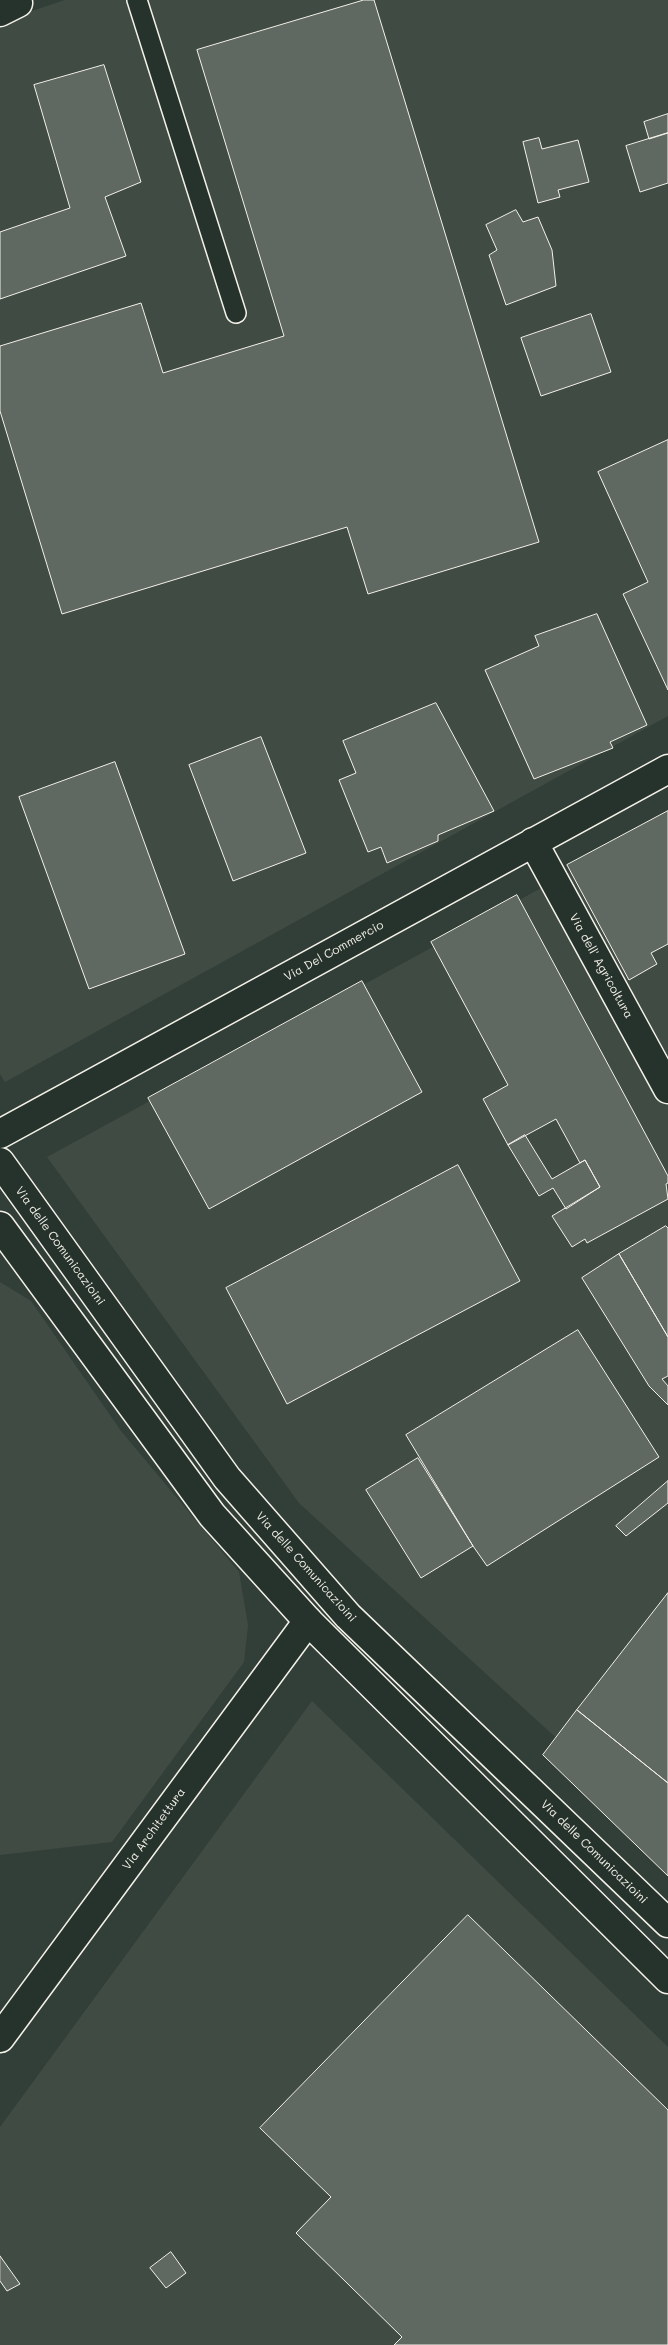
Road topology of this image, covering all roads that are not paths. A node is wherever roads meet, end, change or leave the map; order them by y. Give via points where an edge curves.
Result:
1 (137, 0) edge
2 (236, 313) dead end
3 (668, 769) edge
4 (533, 842) junction
5 (668, 1089) edge
6 (0, 1134) edge
7 (0, 1162) edge
8 (0, 1226) edge
9 (308, 1621) junction
10 (668, 1923) edge
11 (668, 1979) edge
12 (0, 2038) edge

1 - 2 lane
3 - 4 street, Via Del Commercio
4 - 5 street, Via dell' Agricoltura
4 - 6 street, Via Del Commercio
7 - 10 street, Via delle Comunicazioini via 227,1478 348,1616
8 - 9 street via 212,1515
9 - 11 street
9 - 12 street, Via Architettura

